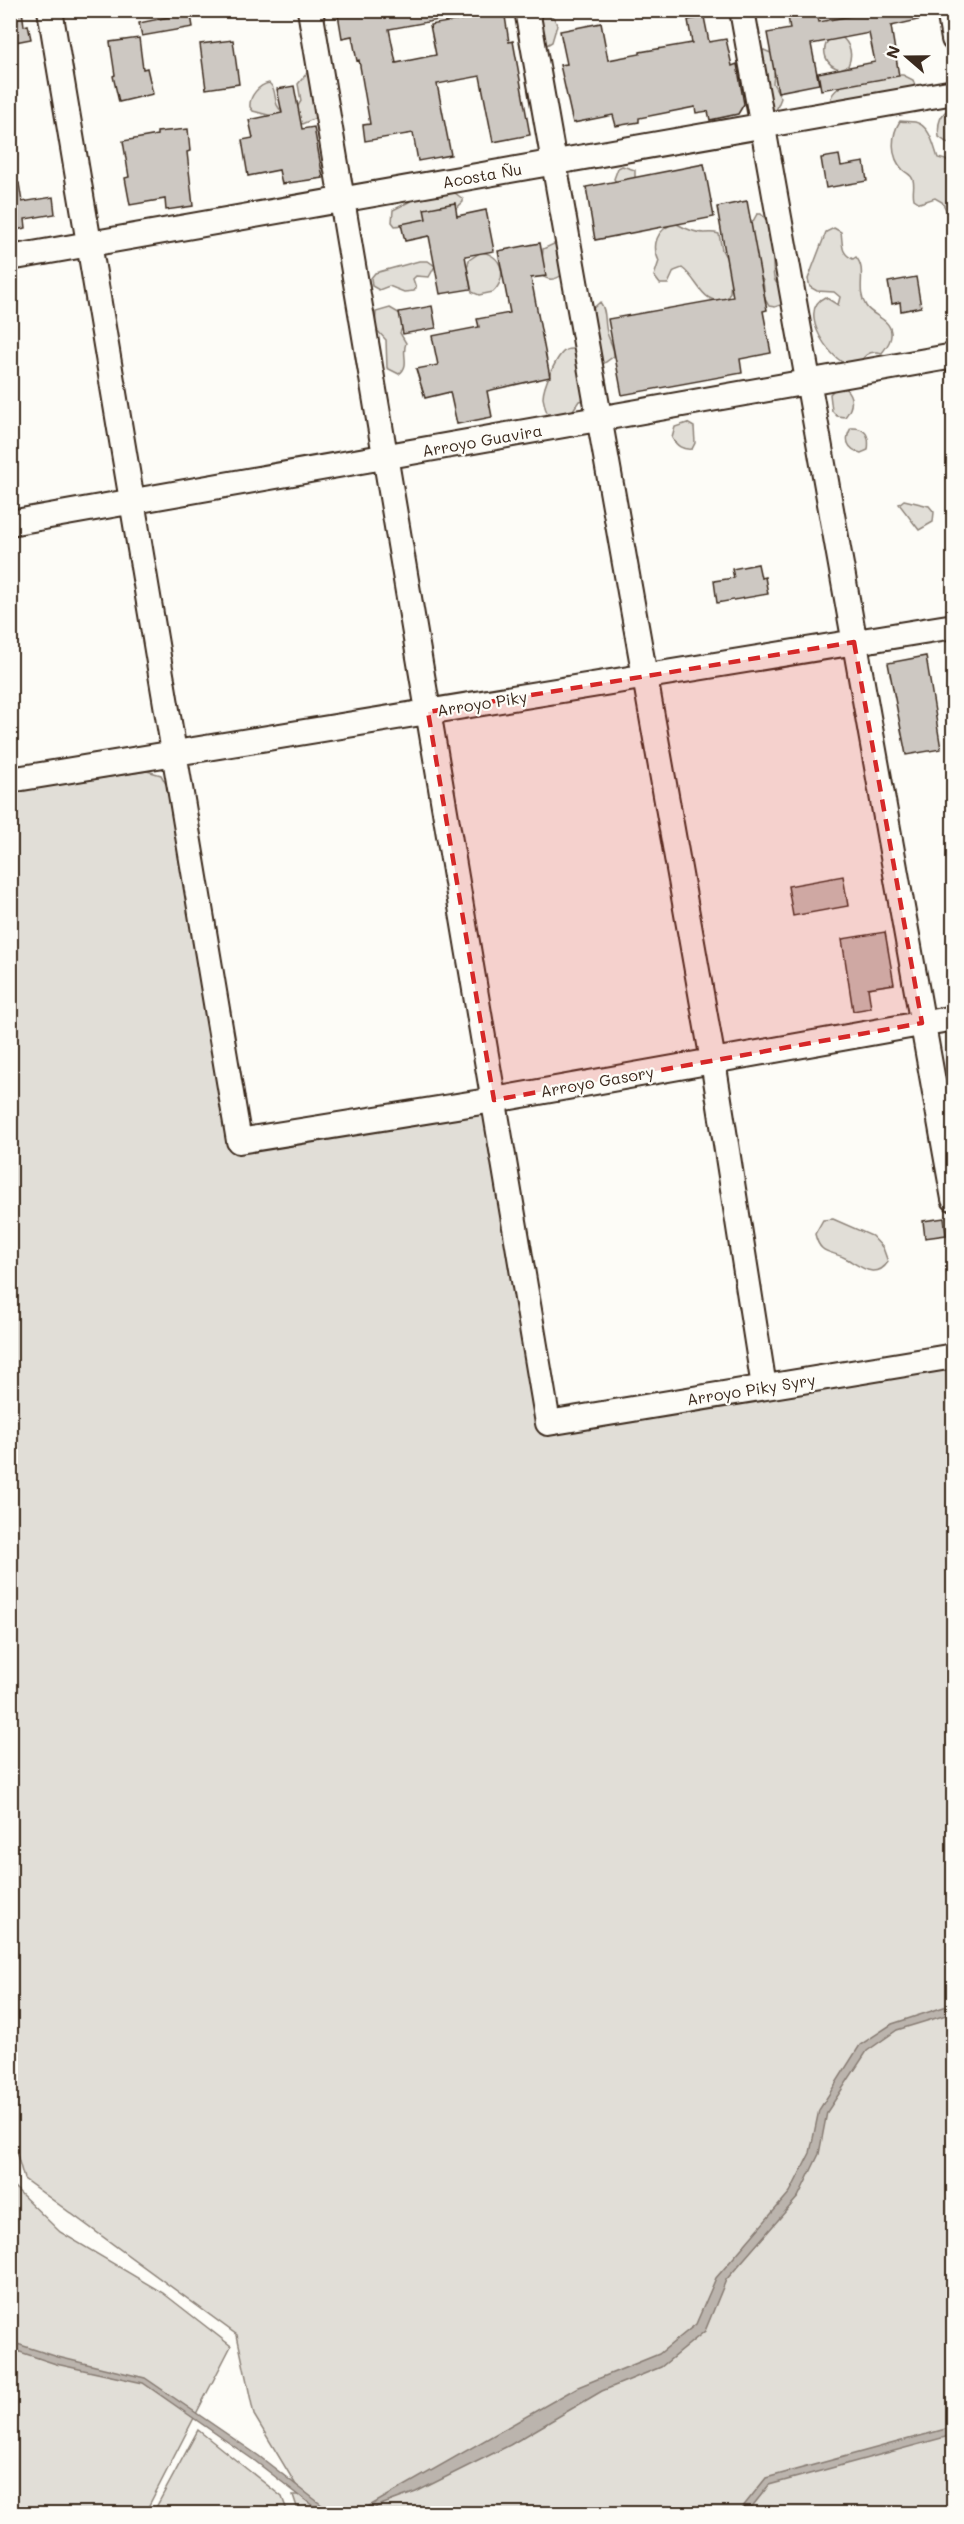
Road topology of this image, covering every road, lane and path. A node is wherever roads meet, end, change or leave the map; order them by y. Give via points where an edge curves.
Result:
1 (50, 10) edge
2 (310, 10) edge
3 (527, 10) edge
4 (742, 10) edge
5 (949, 10) edge
6 (954, 39) edge
7 (954, 92) edge
8 (763, 125) junction
9 (554, 162) junction
10 (342, 199) junction
11 (89, 244) junction
12 (10, 258) edge
13 (954, 356) edge
14 (808, 382) junction
15 (599, 419) junction
16 (385, 457) junction
17 (132, 502) junction
18 (10, 523) edge
19 (954, 626) edge
20 (854, 642) junction
21 (645, 676) junction
22 (428, 712) junction
23 (174, 754) junction
24 (10, 780) edge
25 (954, 1017) edge
26 (922, 1023) junction
27 (713, 1061) junction
28 (494, 1100) junction
29 (954, 1199) edge
30 (954, 1356) edge
31 (764, 1387) junction

1 - 11 street
2 - 10 street
3 - 9 street
4 - 8 street
5 - 6 street
7 - 8 street, Acosta Ñu
8 - 9 street, Acosta Ñu
8 - 14 street
9 - 10 street, Acosta Ñu
9 - 15 street
10 - 11 street, Acosta Ñu
10 - 16 street
11 - 12 street, Acosta Ñu
11 - 17 street
13 - 14 street, Arroyo Guavira
14 - 15 street, Arroyo Guavira
14 - 20 street
15 - 16 street, Arroyo Guavira
15 - 21 street
16 - 17 street, Arroyo Guavira
16 - 22 street
17 - 18 street, Arroyo Guavira
17 - 23 street
19 - 20 street, Arroyo Piky
20 - 21 street, Arroyo Piky
20 - 26 street
21 - 22 street, Arroyo Piky
21 - 27 street
22 - 23 street, Arroyo Piky
22 - 28 street
23 - 24 street, Arroyo Piky
23 - 28 street, Arroyo Gasory via 239,1140
25 - 26 street, Arroyo Gasory
26 - 27 street, Arroyo Gasory
26 - 29 street
27 - 28 street, Arroyo Gasory
27 - 31 street
28 - 31 street, Arroyo Piky Syry via 548,1423
30 - 31 street, Arroyo Piky Syry

